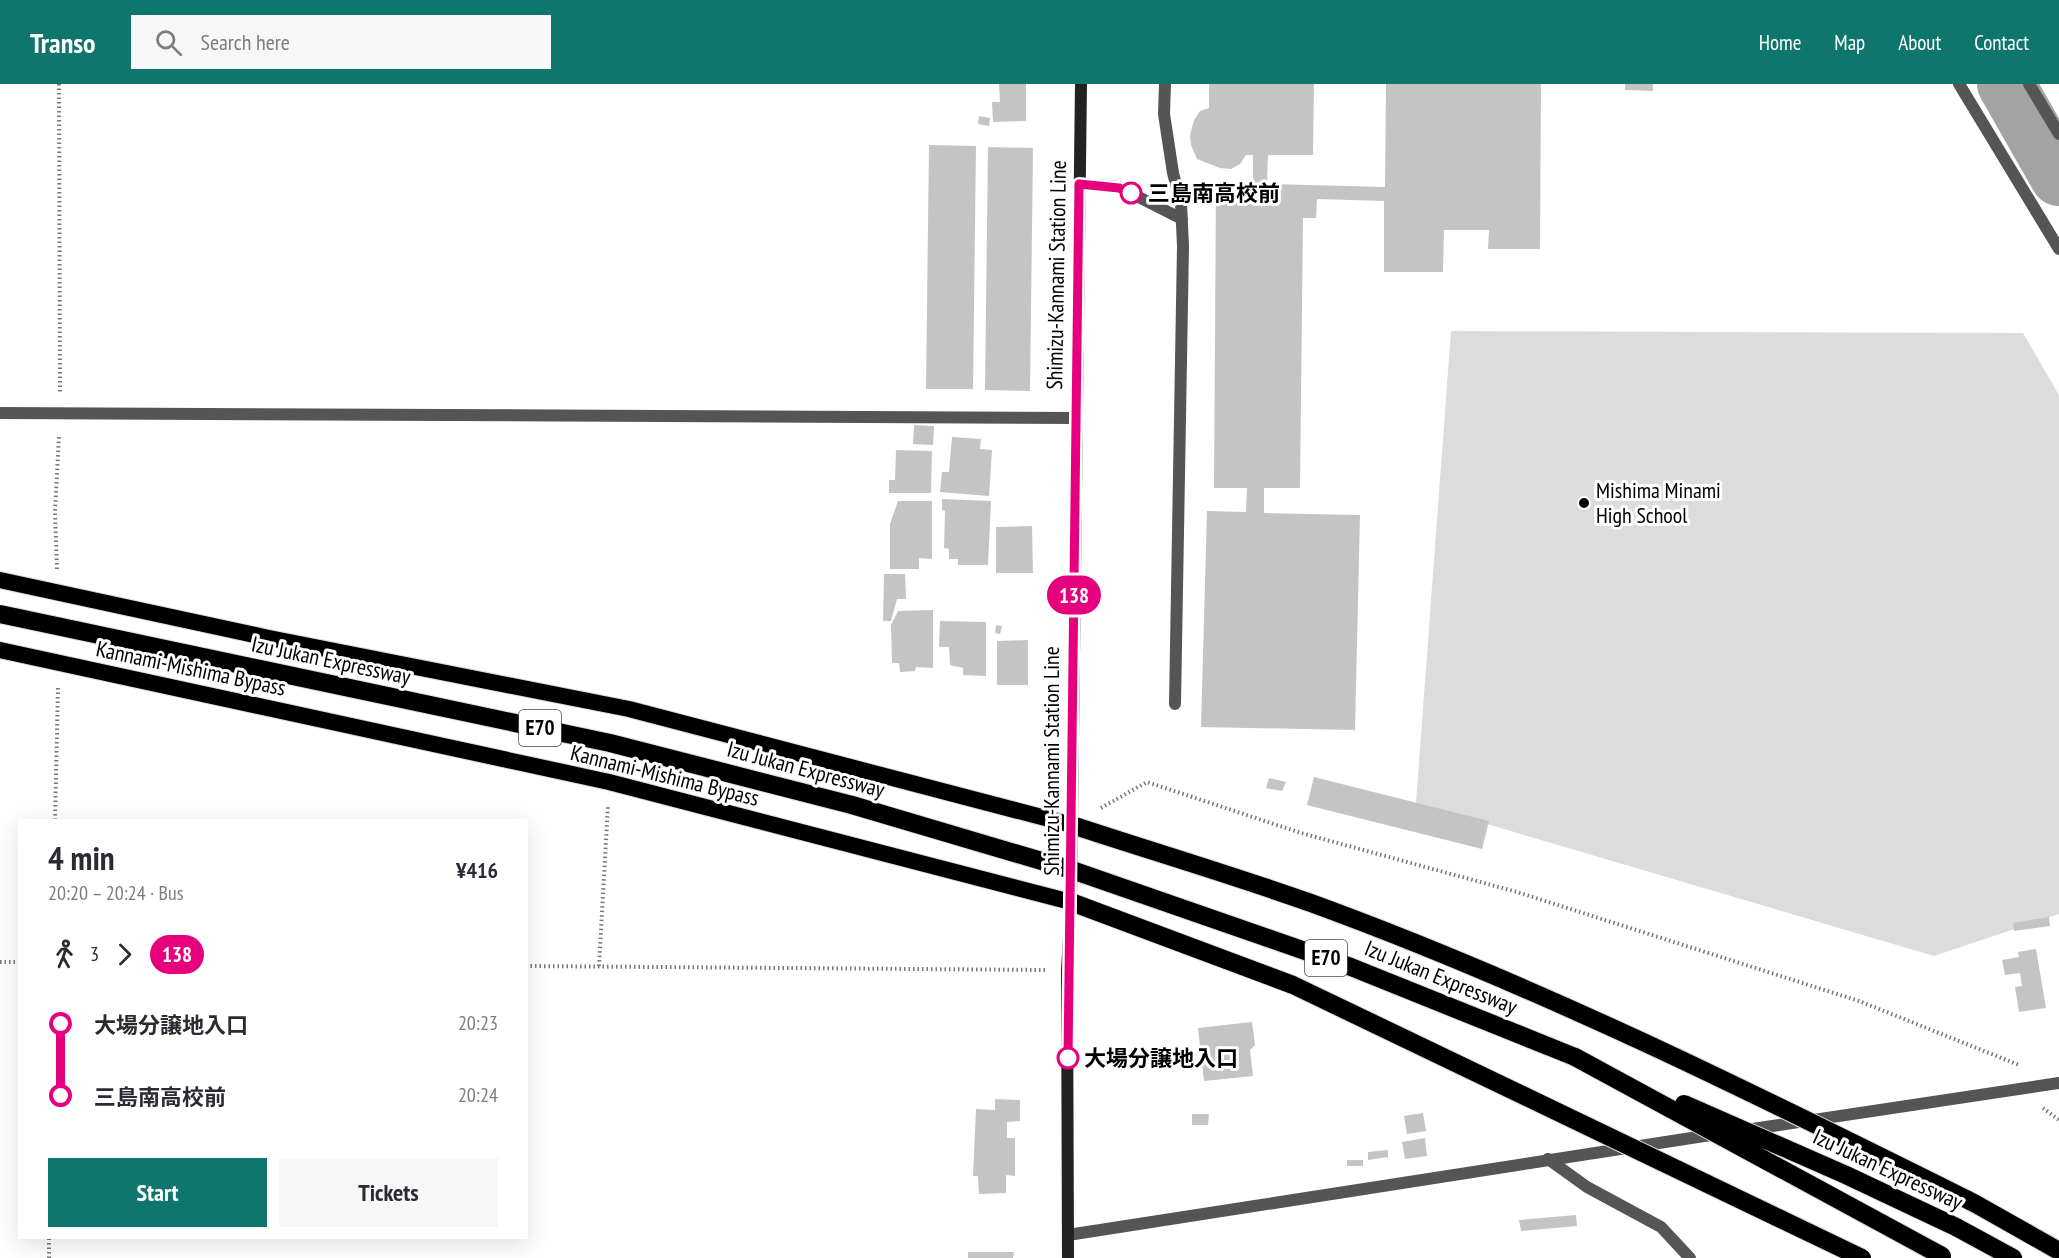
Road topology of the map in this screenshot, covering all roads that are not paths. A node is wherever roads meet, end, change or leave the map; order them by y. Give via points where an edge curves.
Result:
1 (1081, 84) edge
2 (1165, 84) edge
3 (1959, 84) edge
4 (2029, 84) edge
5 (2059, 134) edge
6 (1079, 184) junction
7 (1182, 219) junction
8 (2059, 249) edge
9 (0, 413) edge
10 (1075, 418) junction
11 (0, 580) edge
12 (0, 614) edge
13 (0, 650) edge
14 (1175, 704) dead end
15 (1072, 825) junction
16 (1071, 902) junction
17 (1575, 1057) junction
18 (2057, 1083) edge
19 (1548, 1159) junction
20 (1068, 1235) junction
21 (2059, 1251) edge
22 (1944, 1257) edge
23 (1068, 1258) edge
24 (1690, 1258) edge
25 (1862, 1258) edge
26 (2013, 1258) edge

1 - 6 main road, Shimizu-Kannami Station Line
2 - 7 street via 1164,114
3 - 8 street
4 - 5 street
6 - 7 street via 1119,188
6 - 10 main road, Shimizu-Kannami Station Line
7 - 14 street
9 - 10 street
10 - 15 main road, Shimizu-Kannami Station Line
11 - 15 highway, Kannami-Mishima Bypass via 628,709
12 - 17 highway, Izu Jukan Expressway / E70, bridge via 610,743 852,805 1063,867 1232,924 1416,992
13 - 16 highway, Kannami-Mishima Bypass via 609,782
15 - 16 main road, Shimizu-Kannami Station Line
15 - 21 highway, bridge via 1310,903 1481,971 1695,1064 1974,1203
16 - 20 main road, Shimizu-Kannami Station Line via 1067,970
16 - 25 highway, bridge via 1293,985
17 - 22 highway, Izu Jukan Expressway / E70, bridge
17 - 26 highway, Izu Jukan Expressway / E70, bridge via 1846,1175
18 - 19 street
19 - 20 street
19 - 24 street via 1587,1187 1661,1227
20 - 23 main road, Shimizu-Kannami Station Line

